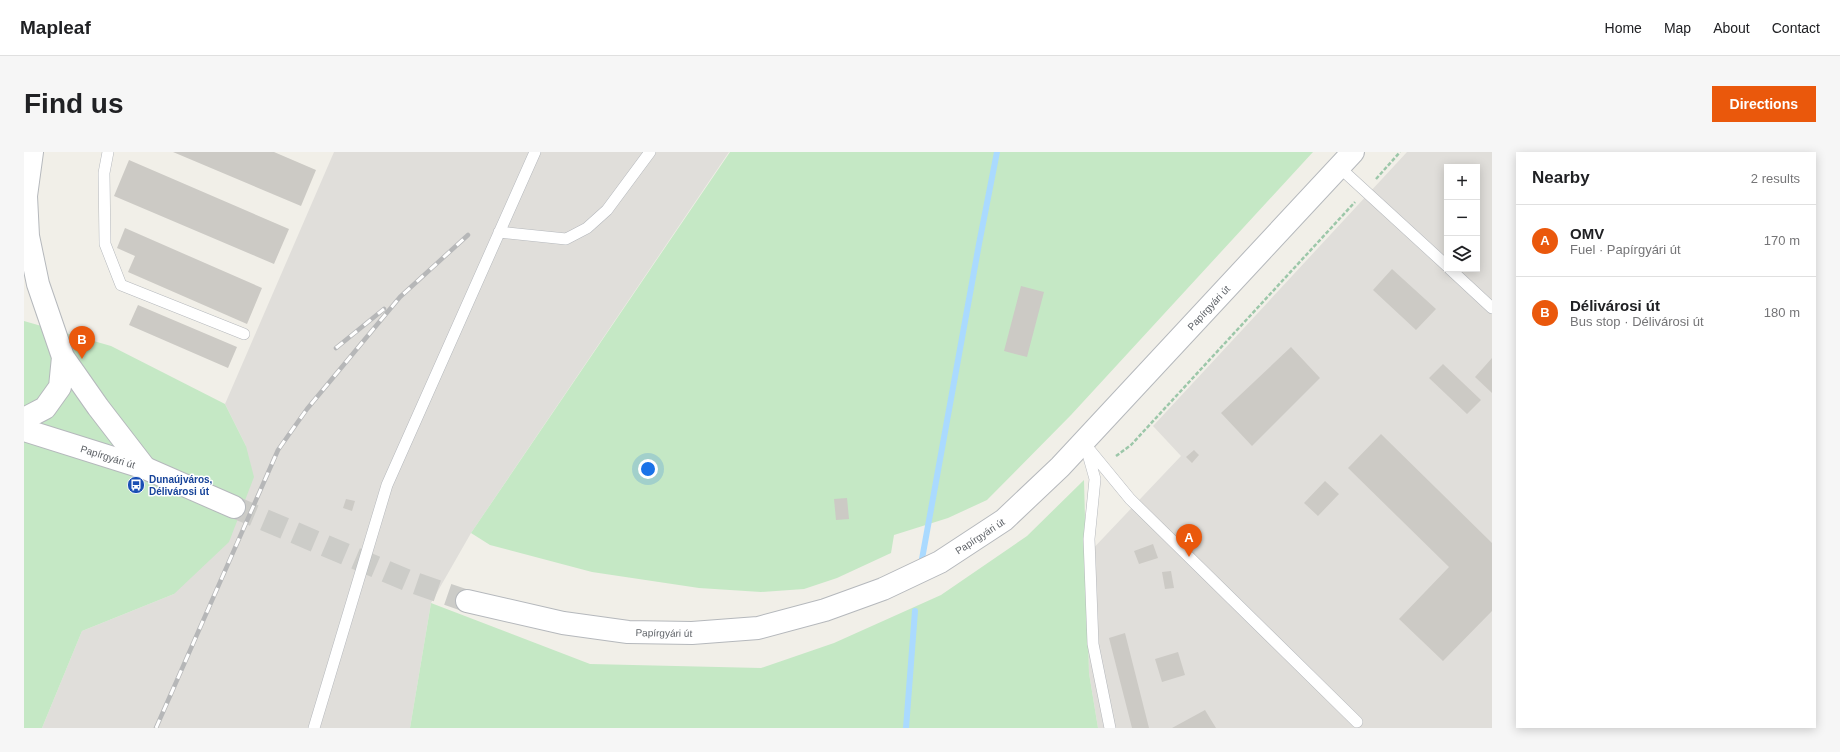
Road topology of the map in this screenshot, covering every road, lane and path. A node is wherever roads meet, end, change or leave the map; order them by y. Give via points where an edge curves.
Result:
1 (32, 152) edge
2 (108, 152) edge
3 (535, 152) edge
4 (650, 152) edge
5 (1400, 152) edge
6 (1346, 159) edge
7 (1366, 190) junction
8 (499, 232) junction
9 (1444, 263) edge
10 (1453, 272) edge
11 (1492, 308) edge
12 (244, 334) dead end
13 (63, 357) junction
14 (24, 419) edge
15 (24, 430) edge
16 (1084, 443) junction
17 (145, 468) junction
18 (234, 507) tunnel mouth
19 (468, 601) tunnel mouth
20 (1357, 722) dead end
21 (314, 728) edge
22 (1110, 728) edge

1 - 13 street via 26,196 28,236 38,284
2 - 12 lane via 104,173 105,244 121,285
3 - 8 lane
4 - 8 lane via 607,210 587,228 566,239
5 - 7 path
6 - 7 lane
6 - 16 street, Papírgyári út
7 - 9 lane
7 - 16 path via 1131,445 1112,458
8 - 21 lane via 387,485
10 - 11 lane
13 - 14 street via 60,387 45,408
13 - 17 street
15 - 17 street, Papírgyári út
16 - 19 street, Papírgyári út via 1004,520 940,562 883,590 825,610 758,628 692,633 628,632 563,623
16 - 20 lane via 1130,499
16 - 22 lane via 1095,479 1089,539 1093,644
17 - 18 street, Papírgyári út

